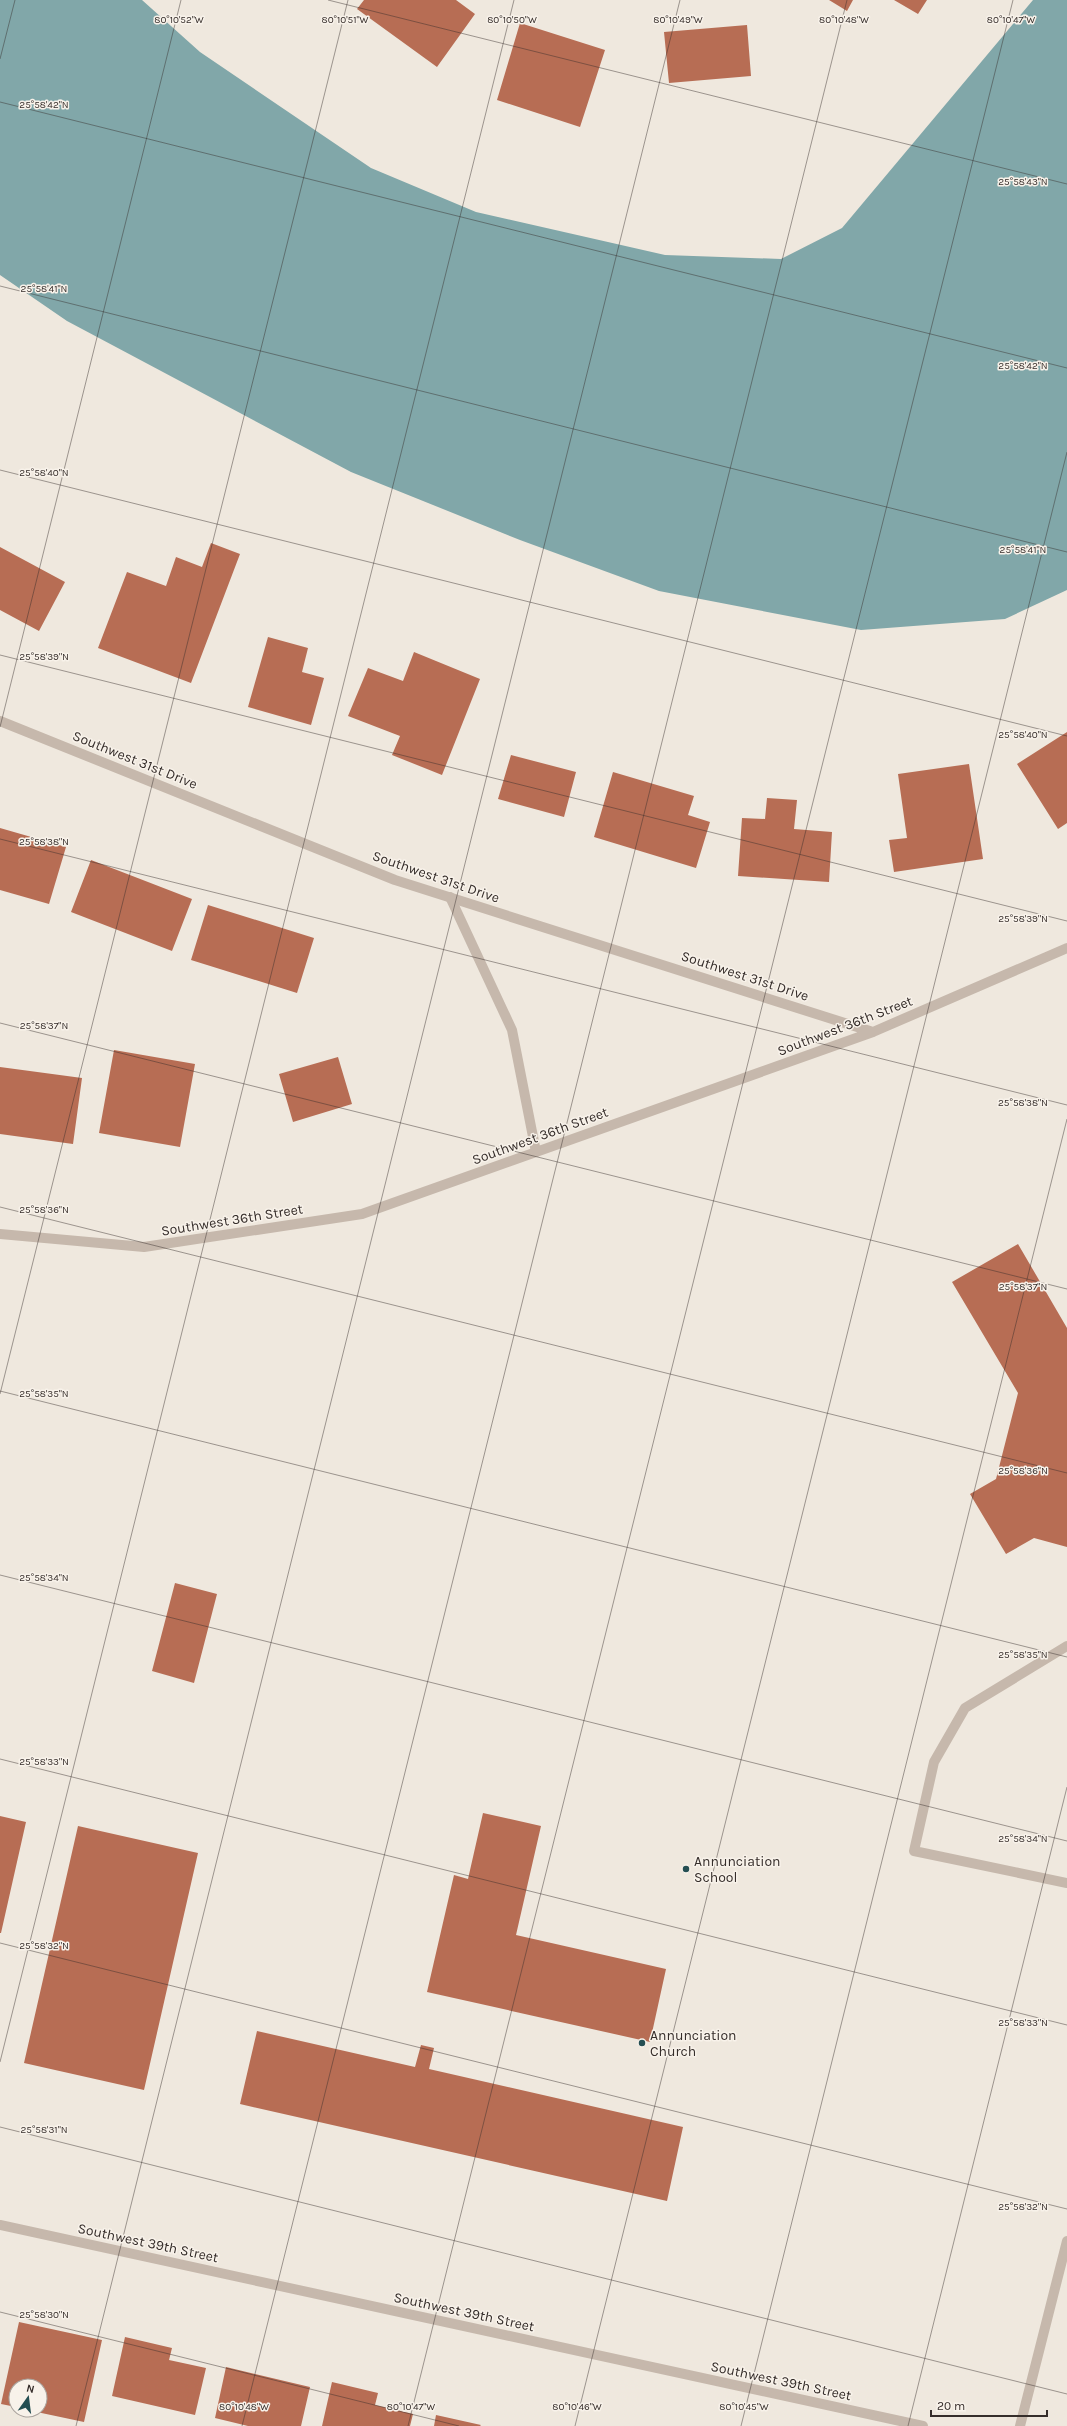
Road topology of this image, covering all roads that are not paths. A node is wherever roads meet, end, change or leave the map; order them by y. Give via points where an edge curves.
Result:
1 (0, 722) edge
2 (450, 897) junction
3 (1067, 948) edge
4 (874, 1032) junction
5 (536, 1152) junction
6 (0, 1234) edge
7 (1067, 1646) edge
8 (1067, 1883) edge
9 (0, 2225) edge
10 (1067, 2241) edge
11 (923, 2426) edge
12 (1020, 2426) edge

1 - 2 street, Southwest 31st Drive via 395,880
2 - 4 street, Southwest 31st Drive
2 - 5 street via 512,1030
3 - 4 street, Southwest 36th Street
4 - 5 street, Southwest 36th Street
5 - 6 street, Southwest 36th Street via 362,1214 292,1225 144,1247
7 - 8 street via 965,1708 934,1762 914,1851
9 - 11 street, Southwest 39th Street
10 - 12 street

